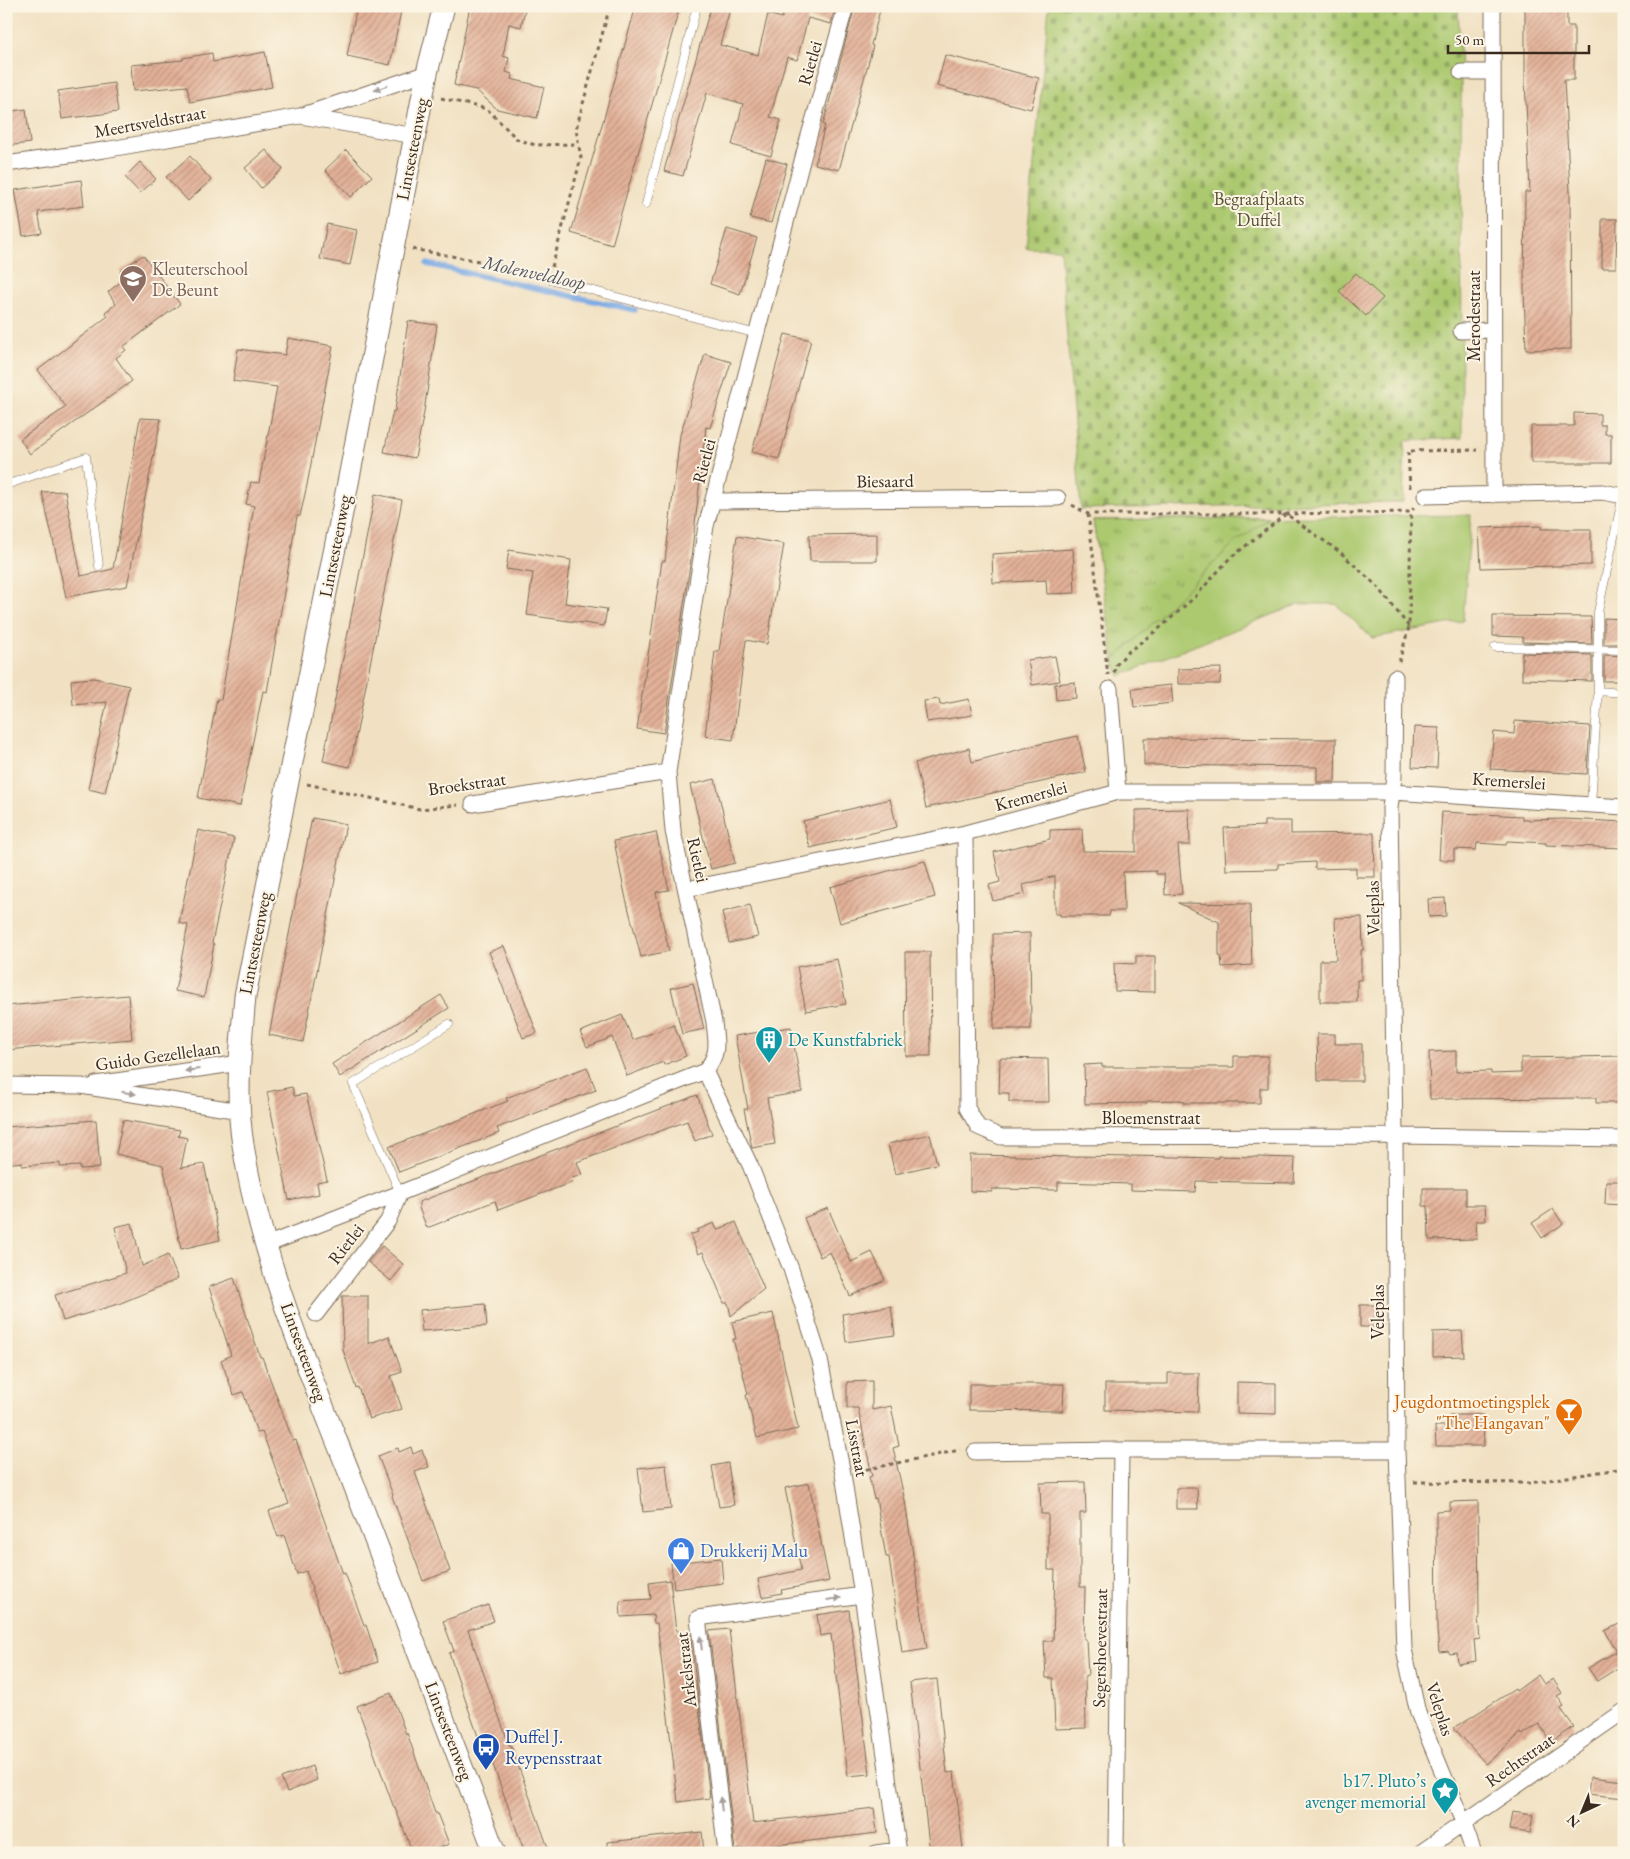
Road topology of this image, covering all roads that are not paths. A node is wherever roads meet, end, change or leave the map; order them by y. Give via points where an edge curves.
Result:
1 (444, 6) edge
2 (697, 6) edge
3 (846, 6) edge
4 (1492, 6) edge
5 (1460, 72) dead end
6 (1493, 72) junction
7 (427, 73) junction
8 (300, 116) junction
9 (414, 136) junction
10 (6, 164) edge
11 (646, 204) dead end
12 (549, 279) road end
13 (1493, 330) junction
14 (1462, 331) dead end
15 (757, 334) junction
16 (6, 484) edge
17 (1418, 495) road end
18 (1494, 495) junction
19 (1623, 496) edge
20 (1058, 498) road end
21 (713, 501) junction
22 (99, 566) dead end
23 (1495, 647) dead end
24 (1598, 649) junction
25 (1624, 650) edge
26 (1395, 677) road end
27 (1110, 689) road end
28 (1598, 691) junction
29 (1624, 692) edge
30 (668, 772) junction
31 (1118, 792) junction
32 (1392, 792) junction
33 (474, 804) road end
34 (1591, 805) junction
35 (1624, 807) edge
36 (965, 833) junction
37 (686, 889) junction
38 (449, 1024) dead end
39 (240, 1063) junction
40 (705, 1070) junction
41 (6, 1085) edge
42 (81, 1086) junction
43 (240, 1111) junction
44 (1396, 1136) junction
45 (1624, 1139) edge
46 (400, 1193) junction
47 (266, 1245) junction
48 (316, 1314) dead end
49 (1121, 1450) junction
50 (1397, 1450) junction
51 (975, 1452) road end
52 (862, 1595) junction
53 (1624, 1710) edge
54 (1464, 1822) junction
55 (1116, 1847) dead end
56 (899, 1851) edge
57 (495, 1853) edge
58 (726, 1853) edge
59 (876, 1853) edge
60 (1420, 1853) edge
61 (1474, 1853) edge

1 - 7 street, Lintsesteenweg
2 - 11 lane
3 - 15 street, Rietlei
4 - 6 street, Merodestraat
5 - 6 street
6 - 13 street, Merodestraat
7 -> 8 street, Meertsveldstraat
7 - 9 street, Lintsesteenweg
8 - 9 street, Meertsveldstraat
8 - 10 street, Meertsveldstraat
9 - 39 street, Lintsesteenweg via 245,996
12 - 15 lane
13 - 14 street
13 - 18 street, Merodestraat
15 - 21 street, Rietlei
16 - 22 lane via 86,457
17 - 18 street
18 - 19 street via 1602,492
19 - 24 lane via 1598,612
20 - 21 street, Biesaard
21 - 30 street, Rietlei via 706,526
23 - 24 lane
24 - 25 lane
24 - 28 lane
26 - 32 street
27 - 31 street
28 - 29 lane
28 - 34 lane
30 - 33 street, Broekstraat
30 - 37 street, Rietlei via 672,831
31 - 32 street, Kremerslei
31 - 36 street, Kremerslei
32 - 34 street, Kremerslei
32 - 44 street, Veleplas
34 - 35 street, Kremerslei
36 - 37 street, Kremerslei
36 - 44 street, Bloemenstraat via 967,1108 978,1127 1001,1137
37 - 40 street, Rietlei via 714,1022 716,1045 713,1061
38 - 46 lane via 353,1084
39 -> 42 street, Guido Gezellelaan
39 - 43 street, Lintsesteenweg
40 - 46 street, Rietlei
40 - 52 street, Lisstraat via 750,1165 791,1269 820,1360 843,1474
41 - 42 street, Guido Gezellelaan
42 -> 43 street, Guido Gezellelaan
43 - 47 street, Lintsesteenweg via 251,1190
44 - 45 street, Bloemenstraat
44 - 50 street, Veleplas
46 - 47 street, Rietlei
46 - 48 street, Rietlei via 388,1221
47 - 57 street, Lintsesteenweg via 298,1341
49 - 50 street
49 - 51 street
49 - 55 street, Segershoevestraat
50 - 54 street, Veleplas via 1404,1649 1418,1713
52 - 56 street, Lisstraat
58 -> 52 street, Arkelstraat via 698,1618
53 - 54 street, Rechtstraat
54 - 60 street, Rechtstraat
54 - 61 street
56 - 59 street

